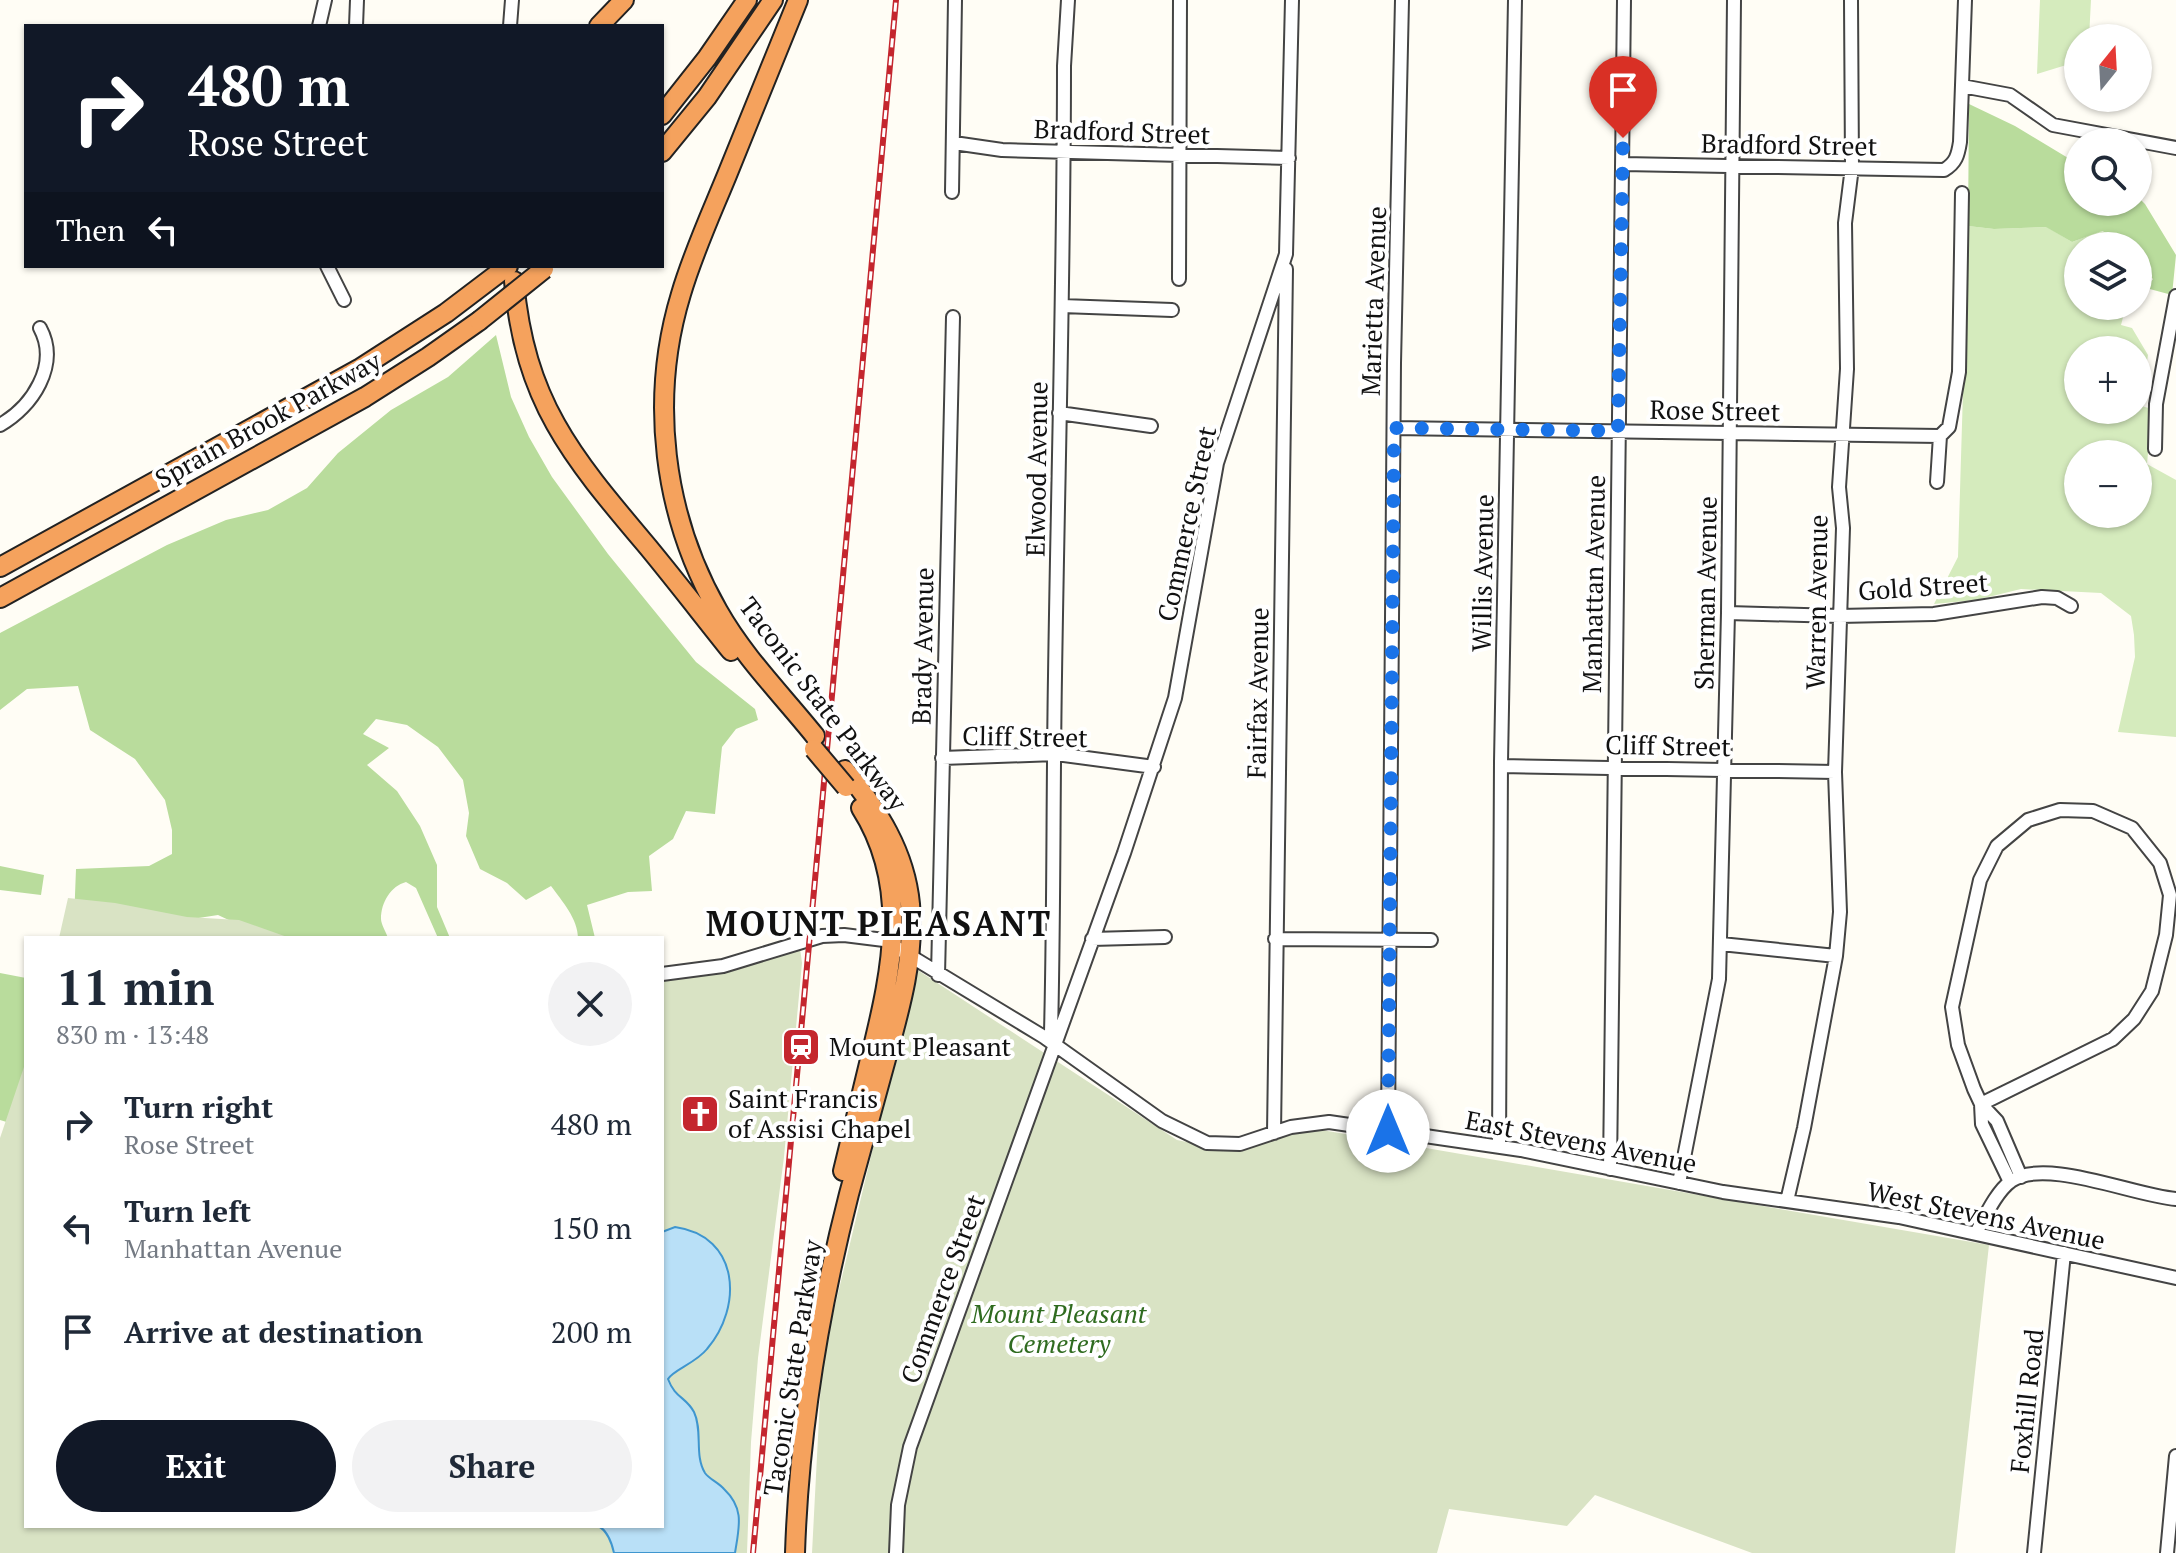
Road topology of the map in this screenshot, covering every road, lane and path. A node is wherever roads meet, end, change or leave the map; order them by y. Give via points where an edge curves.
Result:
1 (325, 0) edge
2 (357, 0) edge
3 (512, 0) edge
4 (624, 0) edge
5 (747, 0) edge
6 (773, 0) edge
7 (798, 0) edge
8 (955, 0) edge
9 (1068, 0) edge
10 (1180, 0) edge
11 (1292, 0) edge
12 (1402, 0) edge
13 (1515, 0) edge
14 (1624, 0) edge
15 (1734, 0) edge
16 (1851, 0) edge
17 (1965, 0) edge
18 (319, 24) edge
19 (356, 24) edge
20 (510, 24) edge
21 (601, 24) edge
22 (1962, 86) junction
23 (664, 112) edge
24 (954, 143) junction
25 (2176, 148) edge
26 (664, 150) edge
27 (1064, 152) junction
28 (1178, 156) junction
29 (1289, 158) junction
30 (1623, 164) junction
31 (1734, 166) junction
32 (1852, 167) junction
33 (952, 192) dead end
34 (1962, 193) dead end
35 (1286, 254) junction
36 (328, 268) edge
37 (507, 268) edge
38 (510, 268) edge
39 (545, 268) edge
40 (1179, 279) dead end
41 (2176, 296) edge
42 (344, 300) dead end
43 (1062, 306) junction
44 (1172, 310) dead end
45 (953, 317) dead end
46 (40, 328) dead end
47 (1059, 413) junction
48 (0, 425) edge
49 (1151, 426) dead end
50 (1394, 428) junction
51 (1508, 430) junction
52 (1618, 431) junction
53 (1730, 433) junction
54 (1842, 433) junction
55 (1940, 436) junction
56 (2155, 449) dead end
57 (1937, 482) dead end
58 (0, 567) edge
59 (0, 598) edge
60 (2071, 606) dead end
61 (1728, 613) junction
62 (1839, 616) junction
63 (815, 742) junction
64 (1056, 754) junction
65 (942, 758) junction
66 (1501, 766) junction
67 (1154, 767) junction
68 (1613, 767) junction
69 (1725, 769) junction
70 (1835, 772) junction
71 (845, 778) junction
72 (1165, 937) dead end
73 (1053, 939) joint
74 (1092, 939) junction
75 (1275, 939) junction
76 (1388, 939) junction
77 (1431, 940) dead end
78 (893, 944) junction
79 (1721, 944) junction
80 (909, 956) junction
81 (1836, 956) junction
82 (664, 974) edge
83 (938, 975) junction
84 (1055, 1045) junction
85 (1981, 1104) junction
86 (1388, 1131) junction
87 (1274, 1133) junction
88 (1499, 1147) junction
89 (1610, 1169) junction
90 (2016, 1179) junction
91 (1679, 1183) junction
92 (2176, 1199) edge
93 (1787, 1201) junction
94 (1976, 1233) junction
95 (2064, 1253) junction
96 (2176, 1278) edge
97 (2176, 1456) edge
98 (784, 1553) edge
99 (795, 1553) edge
100 (896, 1553) edge
101 (2034, 1553) edge
102 (2167, 1553) edge

1 - 18 street
2 - 19 street
3 - 20 street
4 - 21 highway
5 - 23 highway
6 - 26 highway
7 - 63 highway, Taconic State Parkway via 686,278 669,343 664,411 674,497 702,579 737,640
8 - 24 street
9 - 27 street, Elwood Avenue
10 - 28 street
11 - 29 street, Commerce Street
12 - 50 street, Marietta Avenue
13 - 51 street, Willis Avenue
14 - 30 street, Manhattan Avenue
15 - 31 street, Sherman Avenue
16 - 32 street, Warren Avenue
17 - 22 street
22 - 25 street via 2010,95 2053,125
22 - 32 street, Bradford Street via 1960,142 1953,165 1922,171
24 - 27 street, Bradford Street
24 - 33 street
27 - 28 street, Bradford Street
27 - 43 street, Elwood Avenue
28 - 29 street, Bradford Street
28 - 40 street
29 - 35 street, Commerce Street
30 - 31 street, Bradford Street
30 - 52 street, Manhattan Avenue
31 - 32 street, Bradford Street
31 - 53 street, Sherman Avenue
32 - 54 street, Warren Avenue via 1845,223 1847,369
34 - 55 street via 1959,372 1949,427
35 - 67 street, Commerce Street via 1217,463 1175,698
35 - 75 street, Fairfax Avenue
36 - 42 street
37 - 58 highway, Sprain Brook Parkway via 359,369
38 - 63 highway, Taconic State Parkway via 530,369 569,449 749,673
39 - 59 highway, Sprain Brook Parkway, bridge via 479,321 365,397
41 - 56 street via 2156,404
43 - 44 street
43 - 47 street, Elwood Avenue
45 - 65 street, Brady Avenue
46 - 48 street via 47,345 41,381 25,407
47 - 49 street
47 - 64 street, Elwood Avenue
50 - 51 street, Rose Street
50 - 76 street, Marietta Avenue
51 - 52 street, Rose Street
51 - 66 street, Willis Avenue
52 - 53 street, Rose Street
52 - 68 street, Manhattan Avenue
53 - 54 street, Rose Street
53 - 61 street, Sherman Avenue
54 - 55 street, Rose Street
54 - 62 street, Warren Avenue
55 - 57 street
60 - 62 street, Gold Street via 2042,597 1934,614
61 - 62 street, Gold Street
61 - 69 street, Sherman Avenue
62 - 70 street, Warren Avenue
63 - 71 highway, Taconic State Parkway, bridge
64 - 65 street, Cliff Street
64 - 67 street, Cliff Street
64 - 73 street, Elwood Avenue
65 - 83 street, Brady Avenue
66 - 68 street, Cliff Street
66 - 88 street, Willis Avenue
67 - 74 street, Commerce Street
68 - 69 street, Cliff Street
68 - 89 street, Manhattan Avenue
69 - 70 street, Cliff Street
69 - 79 street, Sherman Avenue
70 - 81 street, Warren Avenue via 1840,912
71 - 78 highway, Taconic State Parkway via 884,858 893,901
71 - 80 highway, Taconic State Parkway via 879,815 899,856 909,899
72 - 74 street
73 - 84 street, Commerce Street
74 - 84 street, Commerce Street
75 - 76 street
75 - 87 street, Fairfax Avenue
76 - 77 street
76 - 86 street, Marietta Avenue
78 - 80 street, East Stevens Avenue
78 - 82 street via 837,935 723,966
78 - 98 highway, Taconic State Parkway via 809,1328
79 - 81 street
79 - 91 street, Sherman Avenue via 1719,979
80 - 83 street, East Stevens Avenue
80 - 99 highway, Taconic State Parkway via 826,1298 803,1440
81 - 93 street, Warren Avenue
83 - 84 street, East Stevens Avenue
84 - 87 street, East Stevens Avenue via 1186,1135 1207,1143 1240,1144
84 - 100 street, Commerce Street via 910,1447 898,1505
85 - 85 street via 1958,1045 1952,1007 1980,880 1997,846 2028,820 2060,810 2093,811 2132,828 2160,863 2170,895 2152,991 2113,1039
85 - 90 street via 1997,1121
86 - 87 street, East Stevens Avenue via 1329,1122
86 - 88 street, East Stevens Avenue
88 - 89 street, East Stevens Avenue
89 - 91 street, East Stevens Avenue
90 - 92 street via 2038,1173 2067,1176
90 - 94 street
91 - 93 street, East Stevens Avenue
93 - 94 street, West Stevens Avenue
94 - 95 street, West Stevens Avenue
95 - 96 street, West Stevens Avenue
95 - 101 street, Foxhill Road
97 - 102 street

